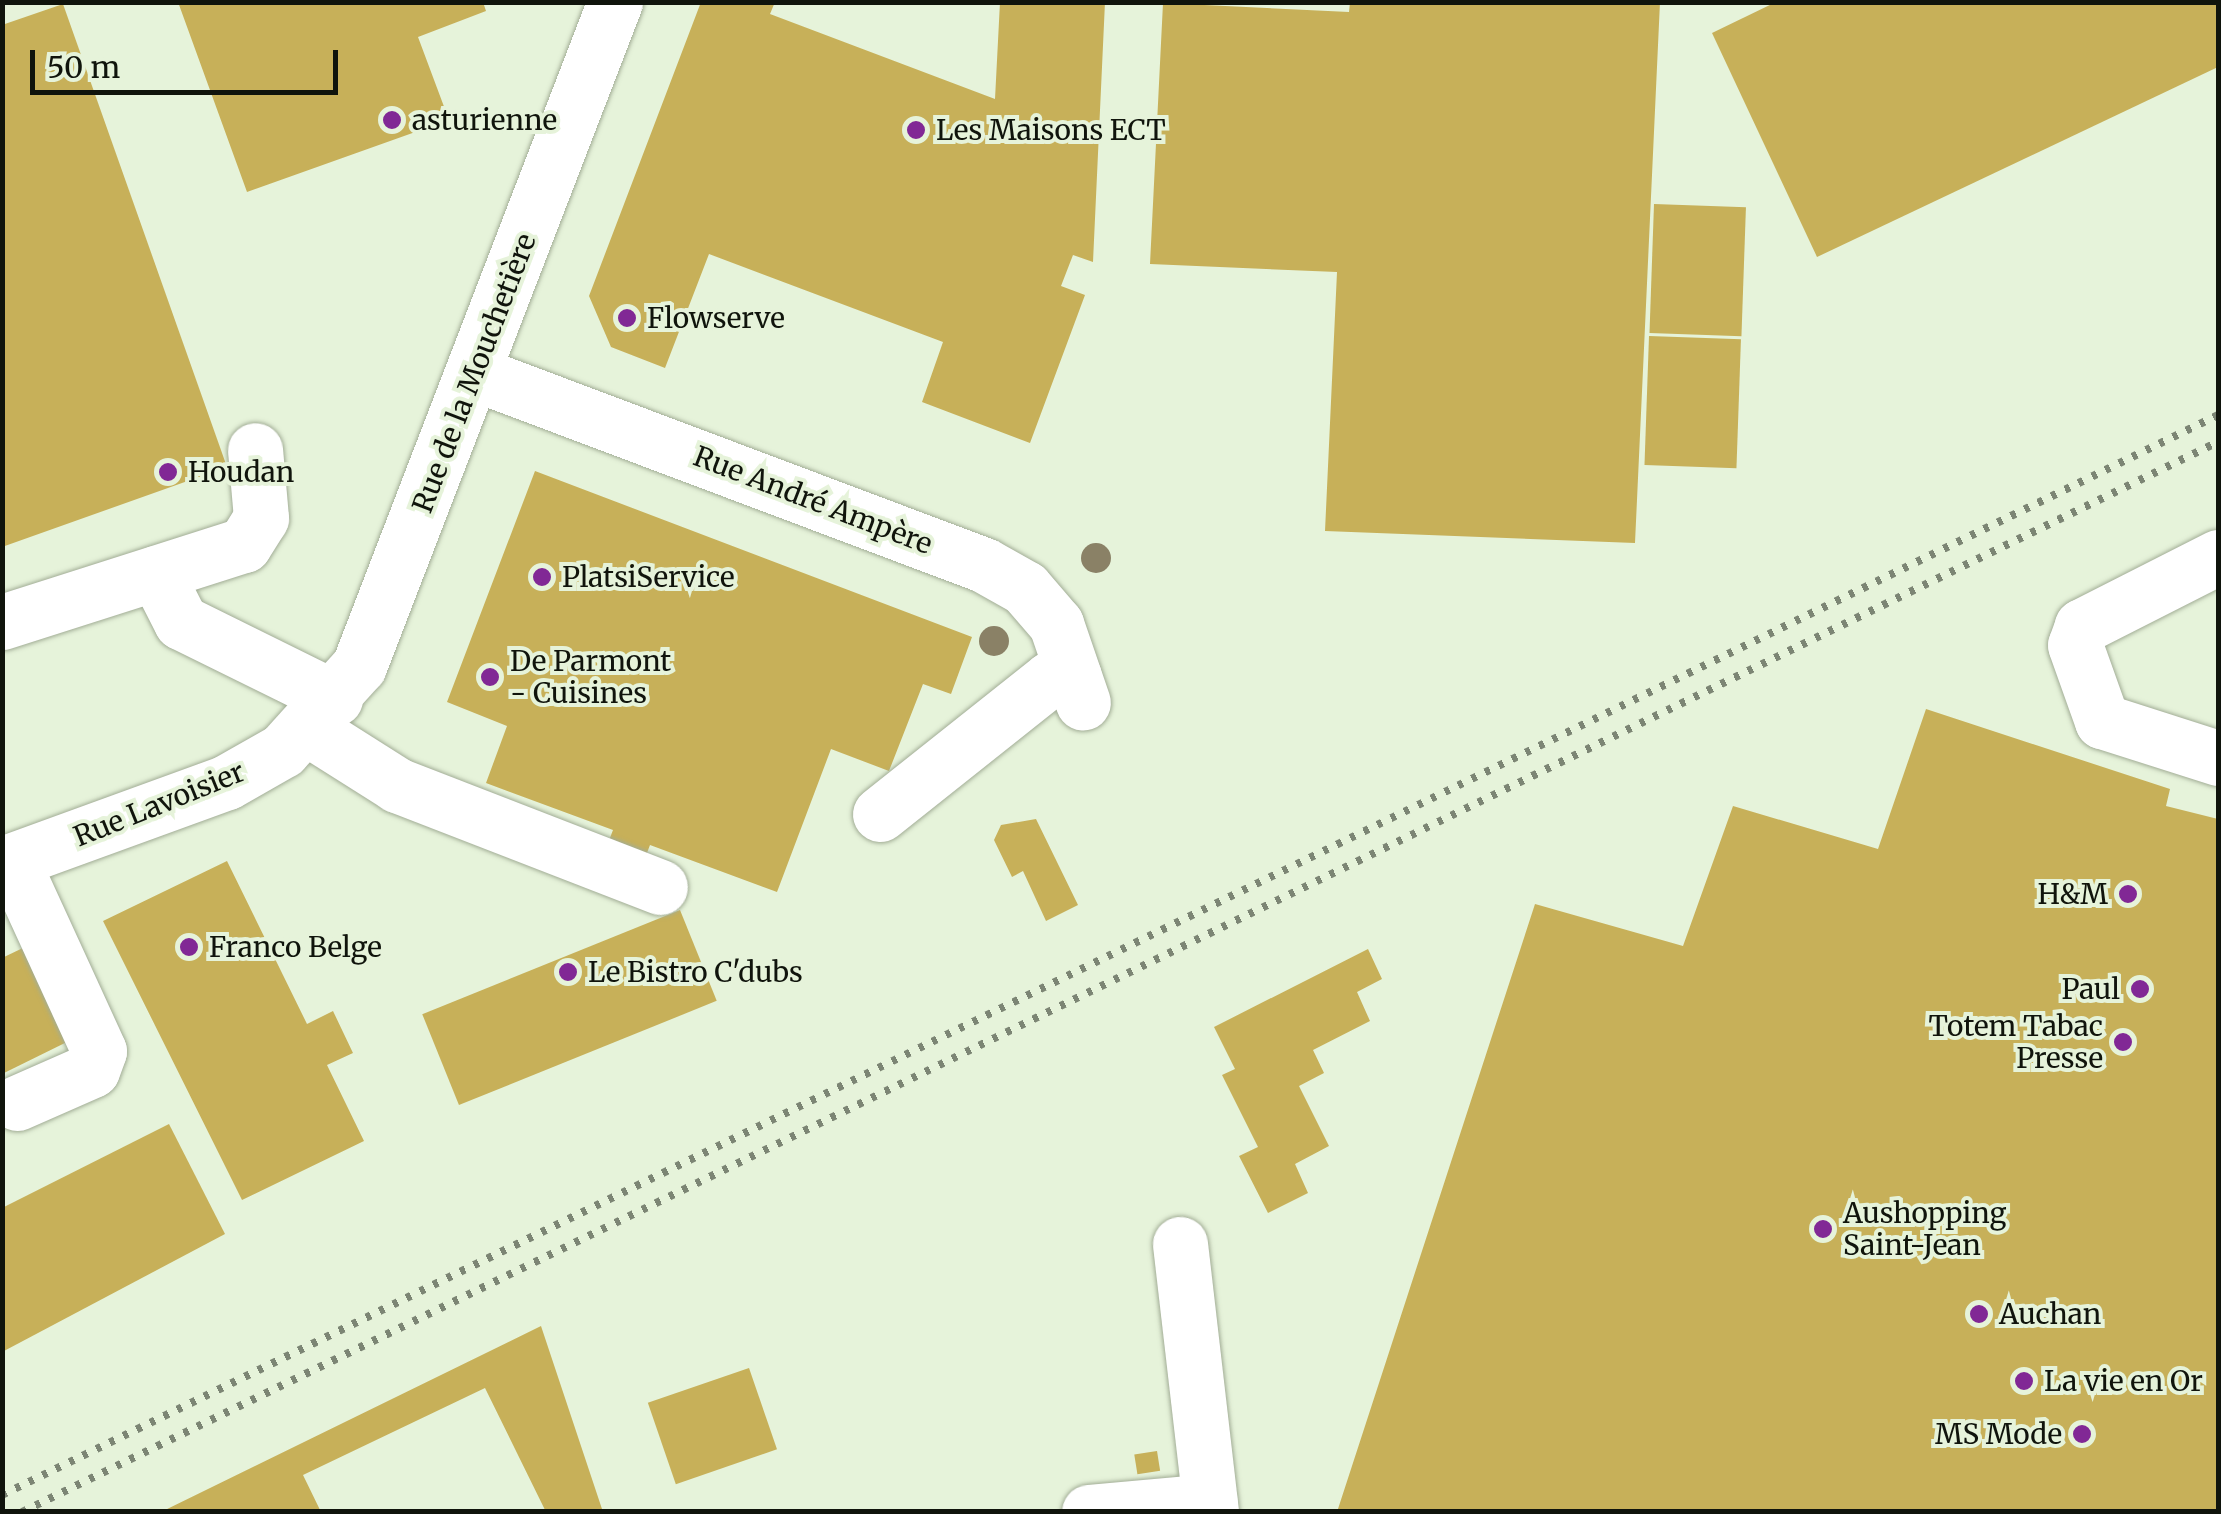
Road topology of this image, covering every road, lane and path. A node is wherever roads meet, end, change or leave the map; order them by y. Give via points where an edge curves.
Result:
1 (615, 2) edge
2 (474, 373) junction
3 (255, 450) dead end
4 (2218, 557) edge
5 (156, 573) junction
6 (2, 622) edge
7 (321, 713) junction
8 (2218, 758) edge
9 (880, 814) dead end
10 (7, 862) edge
11 (660, 887) dead end
12 (17, 1103) dead end
13 (1180, 1244) dead end
14 (1210, 1506) edge
15 (1089, 1512) edge

1 - 2 street, Rue de la Mouchetière
2 - 7 street, Rue de la Mouchetière via 358,666
2 - 9 street, Rue André Ampère via 984,565 1046,609 1079,689 1050,679
3 - 5 street via 264,480 252,536
4 - 8 street via 2082,626 2075,645 2102,721
5 - 6 street
5 - 7 street via 182,622
7 - 10 street, Rue Lavoisier via 227,782
7 - 11 street via 397,785
10 - 12 street via 98,1051 92,1070
13 - 14 street
14 - 15 street

